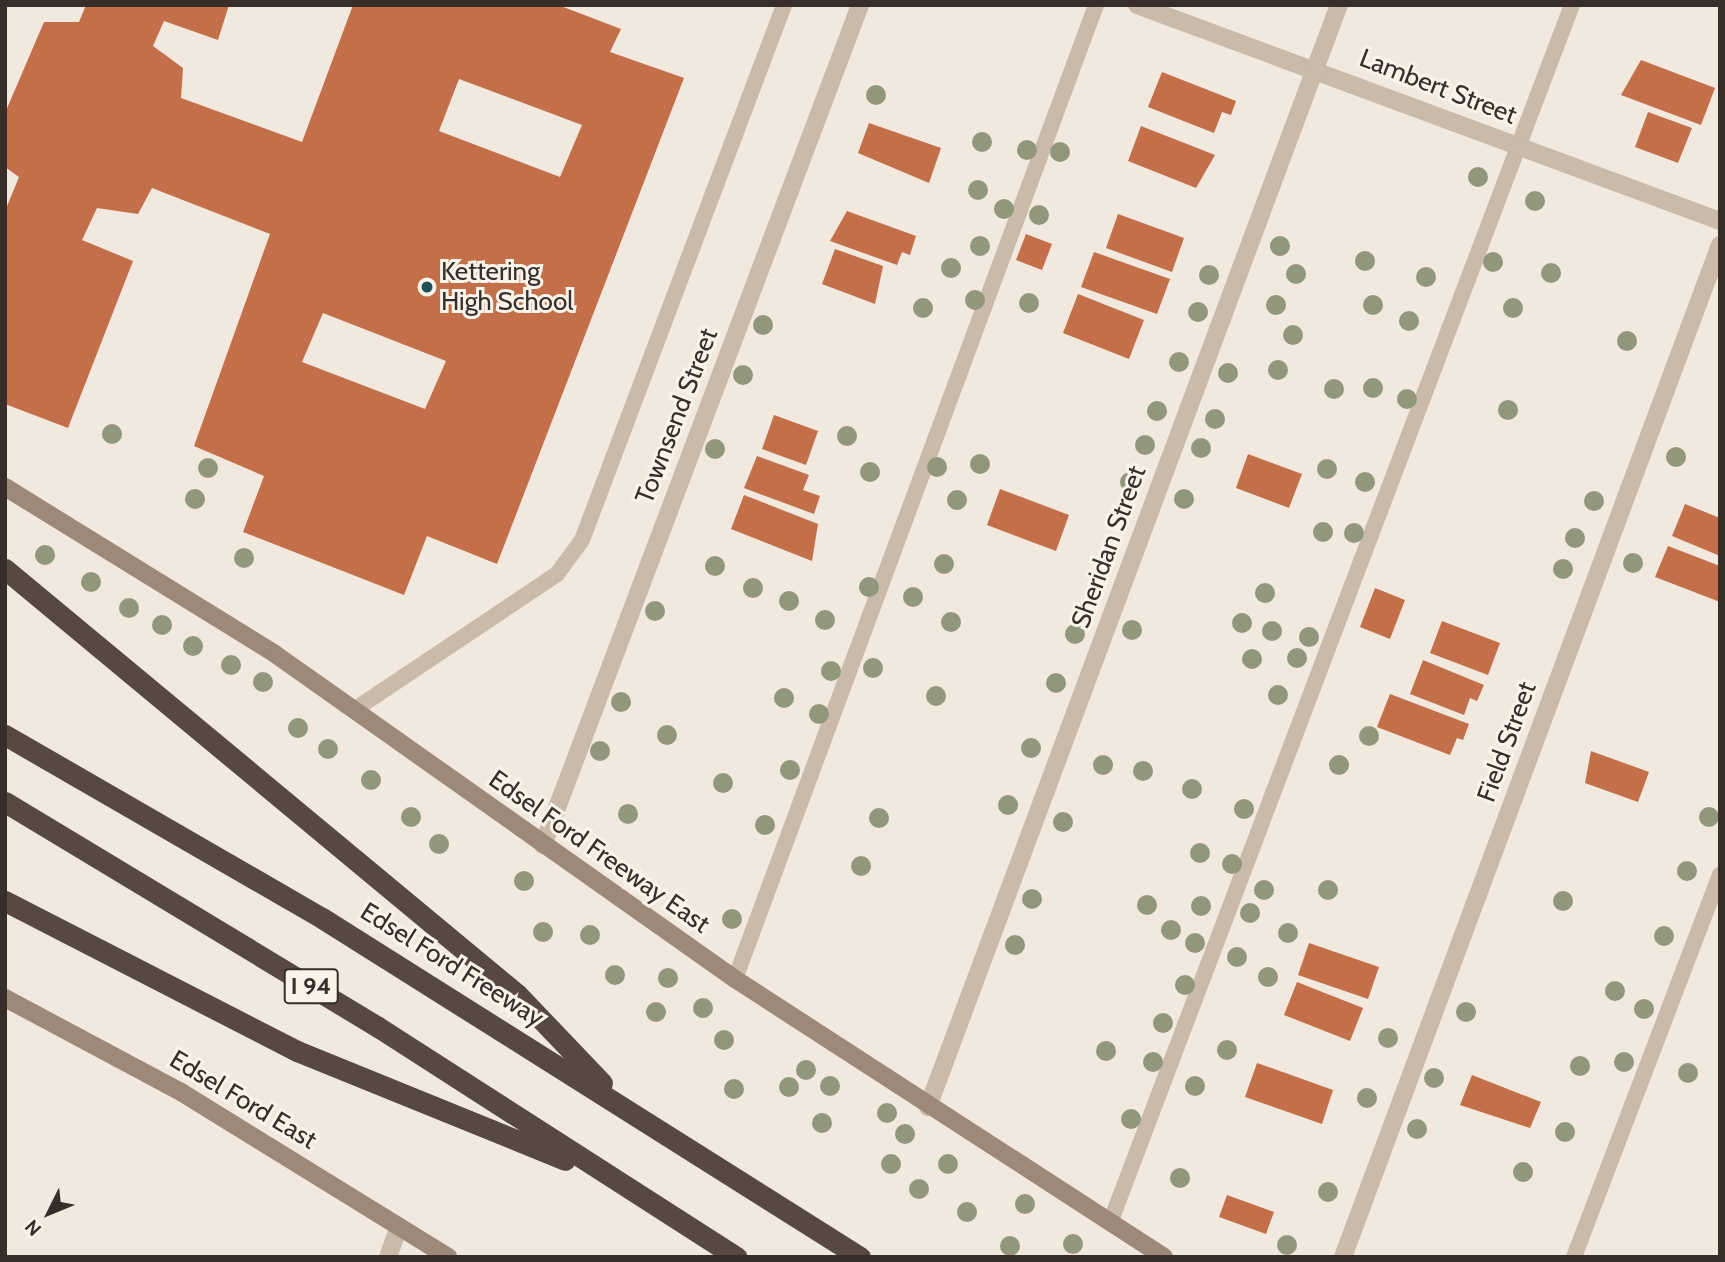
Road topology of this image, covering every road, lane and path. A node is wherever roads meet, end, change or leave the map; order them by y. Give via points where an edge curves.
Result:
1 (784, 5) edge
2 (860, 5) edge
3 (1096, 5) edge
4 (1137, 5) edge
5 (1339, 5) edge
6 (1572, 5) edge
7 (1315, 68) junction
8 (1519, 146) junction
9 (1720, 221) edge
10 (1720, 245) edge
11 (5, 487) edge
12 (5, 569) edge
13 (354, 710) junction
14 (5, 735) edge
15 (5, 802) edge
16 (543, 845) junction
17 (1720, 875) edge
18 (5, 901) edge
19 (735, 979) junction
20 (5, 998) edge
21 (625, 1107) junction
22 (928, 1107) junction
23 (607, 1176) junction
24 (1110, 1223) junction
25 (399, 1227) junction
26 (388, 1257) edge
27 (448, 1257) edge
28 (736, 1257) edge
29 (860, 1257) edge
30 (1164, 1257) edge
31 (1343, 1257) edge
32 (1574, 1257) edge

1 - 13 lane via 582,540 556,574
2 - 16 street, Townsend Street
3 - 19 lane
4 - 7 street, Lambert Street
5 - 7 street, Sheridan Street
6 - 8 lane
7 - 8 street, Lambert Street
7 - 22 street, Sheridan Street
8 - 9 street, Lambert Street
8 - 24 lane
10 - 31 street, Field Street
11 - 13 street, Edsel Ford Freeway East via 253,640
12 - 21 highway via 517,994
13 - 16 street, Edsel Ford Freeway East
14 - 21 highway, Edsel Ford Freeway / I 94 via 323,918
15 - 23 highway, I 94 via 319,991
16 - 19 street, Edsel Ford Freeway East
17 - 32 lane
18 - 23 highway via 374,1086
19 - 22 street, Edsel Ford Freeway East
20 - 25 street, Edsel Ford East via 181,1092
21 - 29 highway, Edsel Ford Freeway / I 94
22 - 24 street, Edsel Ford Freeway East
23 - 28 highway, I 94
24 - 30 street, Edsel Ford Freeway East
25 - 26 street
25 - 27 street, Edsel Ford East

